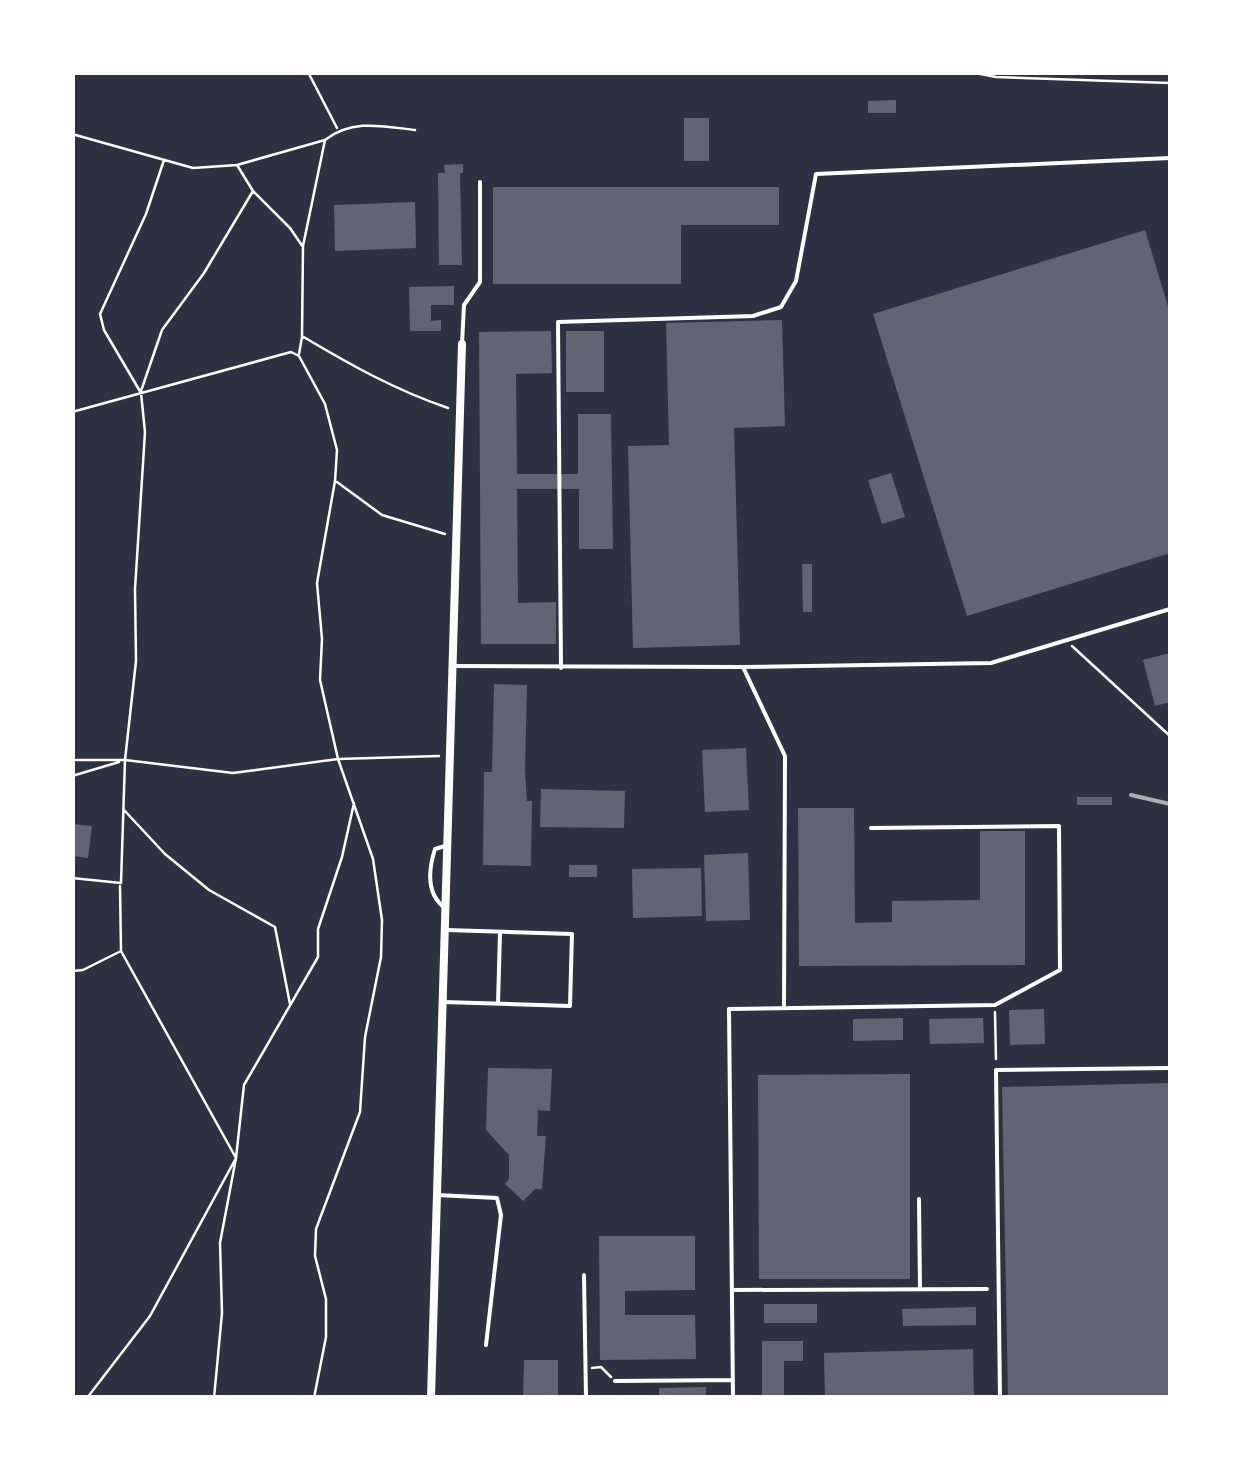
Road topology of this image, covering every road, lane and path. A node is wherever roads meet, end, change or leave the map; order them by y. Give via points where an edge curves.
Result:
1 (308, 72) edge
2 (970, 72) edge
3 (1170, 83) edge
4 (338, 130) junction
5 (415, 130) dead end
6 (72, 134) edge
7 (325, 140) junction
8 (1169, 158) edge
9 (164, 160) junction
10 (236, 165) junction
11 (1170, 168) edge
12 (480, 182) dead end
13 (253, 191) junction
14 (303, 248) junction
15 (302, 336) junction
16 (462, 344) joint
17 (299, 356) junction
18 (141, 392) junction
19 (439, 405) dead end
20 (72, 412) edge
21 (336, 480) junction
22 (456, 537) junction
23 (1170, 608) edge
24 (1066, 640) junction
25 (452, 666) junction
26 (743, 667) junction
27 (561, 668) junction
28 (1170, 736) edge
29 (450, 756) junction
30 (72, 760) edge
31 (124, 760) junction
32 (338, 760) junction
33 (72, 776) edge
34 (354, 802) junction
35 (123, 808) junction
36 (871, 828) dead end
37 (447, 846) junction
38 (72, 878) edge
39 (120, 883) junction
40 (445, 908) junction
41 (445, 930) junction
42 (500, 932) junction
43 (121, 951) junction
44 (72, 971) edge
45 (442, 1002) junction
46 (290, 1004) junction
47 (498, 1004) junction
48 (995, 1006) junction
49 (784, 1008) junction
50 (1170, 1068) edge
51 (996, 1070) junction
52 (236, 1158) junction
53 (437, 1195) junction
54 (919, 1199) dead end
55 (584, 1274) dead end
56 (920, 1289) junction
57 (987, 1289) dead end
58 (732, 1290) junction
59 (486, 1346) dead end
60 (601, 1367) dead end
61 (733, 1380) junction
62 (615, 1381) joint
63 (87, 1398) edge
64 (214, 1398) edge
65 (314, 1398) edge
66 (431, 1398) edge
67 (586, 1398) edge
68 (733, 1398) edge
69 (1000, 1398) edge

1 - 4 path
2 - 3 path
4 - 5 path via 361,124
4 - 7 path
6 - 9 path
7 - 10 path
7 - 14 path
8 - 11 lane
8 - 27 lane via 816,174 796,281 781,307 753,316 558,322
9 - 10 path via 192,168
9 - 18 path via 100,314
10 - 13 path
12 - 16 lane via 480,282 464,305
13 - 14 path
13 - 18 path via 162,330
14 - 15 path
15 - 17 path
15 - 19 path
16 - 22 street
17 - 18 path via 283,352
17 - 21 path via 330,420
18 - 20 path
18 - 31 path via 136,661
21 - 22 path via 382,516
21 - 32 path via 317,582 320,680
22 - 25 street
23 - 24 lane
24 - 26 lane via 990,663
24 - 28 path
25 - 27 lane
25 - 29 street
26 - 27 lane
26 - 49 lane via 785,756
29 - 32 path
29 - 37 street
30 - 31 path
31 - 32 path via 233,773
31 - 33 path
31 - 35 path
32 - 34 path
34 - 46 path via 318,928 318,957
34 - 65 path via 380,887 381,957 365,1037 360,1112 316,1229 326,1338
35 - 39 path
35 - 46 path via 210,890 275,927
36 - 48 lane via 1059,826 1060,970
37 - 40 street
37 - 40 lane via 435,849 430,874 435,900
38 - 39 path
39 - 43 path
40 - 41 street
41 - 42 lane
41 - 45 street
42 - 47 lane
42 - 47 lane via 572,934 570,1006
43 - 44 path
43 - 52 path
45 - 47 lane
45 - 53 street
46 - 52 path via 244,1085
48 - 49 lane
48 - 51 path
49 - 58 lane via 729,1008
50 - 51 lane
51 - 69 lane
52 - 63 path via 150,1316
52 - 64 path via 220,1243
53 - 59 lane via 497,1198 501,1215
53 - 66 street
54 - 56 lane
55 - 67 lane
56 - 57 lane
56 - 58 lane
58 - 61 lane
60 - 62 path
61 - 62 lane
61 - 68 lane

